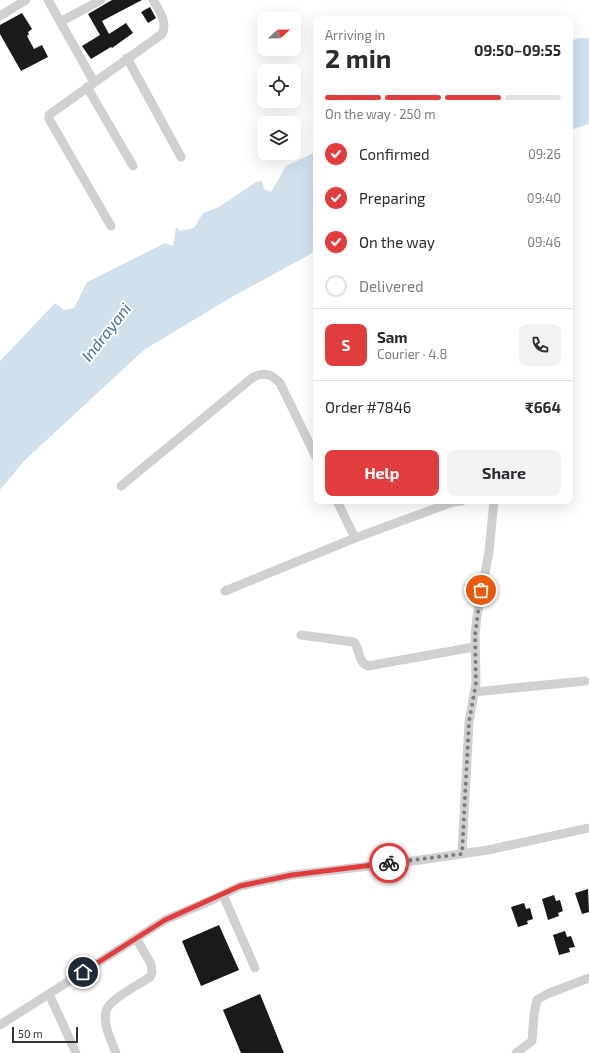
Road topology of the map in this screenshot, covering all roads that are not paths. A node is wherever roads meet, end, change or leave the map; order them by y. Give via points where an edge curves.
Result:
1 (26, 0) edge
2 (48, 0) edge
3 (101, 0) edge
4 (153, 0) edge
5 (0, 16) edge
6 (60, 22) junction
7 (127, 58) junction
8 (91, 84) junction
9 (181, 157) dead end
10 (133, 166) dead end
11 (111, 226) dead end
12 (313, 451) edge
13 (121, 486) dead end
14 (338, 504) edge
15 (447, 504) edge
16 (494, 504) edge
17 (355, 538) junction
18 (225, 590) dead end
19 (301, 635) dead end
20 (474, 647) junction
21 (585, 680) dead end
22 (474, 692) junction
23 (589, 828) edge
24 (462, 854) junction
25 (223, 894) junction
26 (136, 938) junction
27 (255, 968) dead end
28 (589, 979) edge
29 (49, 994) junction
30 (0, 1025) edge
31 (76, 1053) edge
32 (116, 1053) edge
33 (516, 1053) edge

1 - 5 street
2 - 6 street
3 - 6 street
4 - 7 street via 162,16 164,30
6 - 8 street
7 - 8 street
7 - 9 street
8 - 10 street
8 - 11 street via 52,111 49,119
12 - 13 street via 280,383 273,376 258,374
14 - 17 street
15 - 17 street
16 - 20 street
17 - 18 street
19 - 20 street via 354,642 362,663 368,666
20 - 22 street
21 - 22 street
22 - 24 street via 466,759
23 - 24 street
24 - 25 street via 292,875 240,886
25 - 26 street via 165,920
25 - 27 street
26 - 29 street
26 - 32 street via 151,964 152,973 150,977 110,1003 106,1010 108,1033
28 - 33 street via 547,994 538,1000 532,1041
29 - 30 street
29 - 31 street

